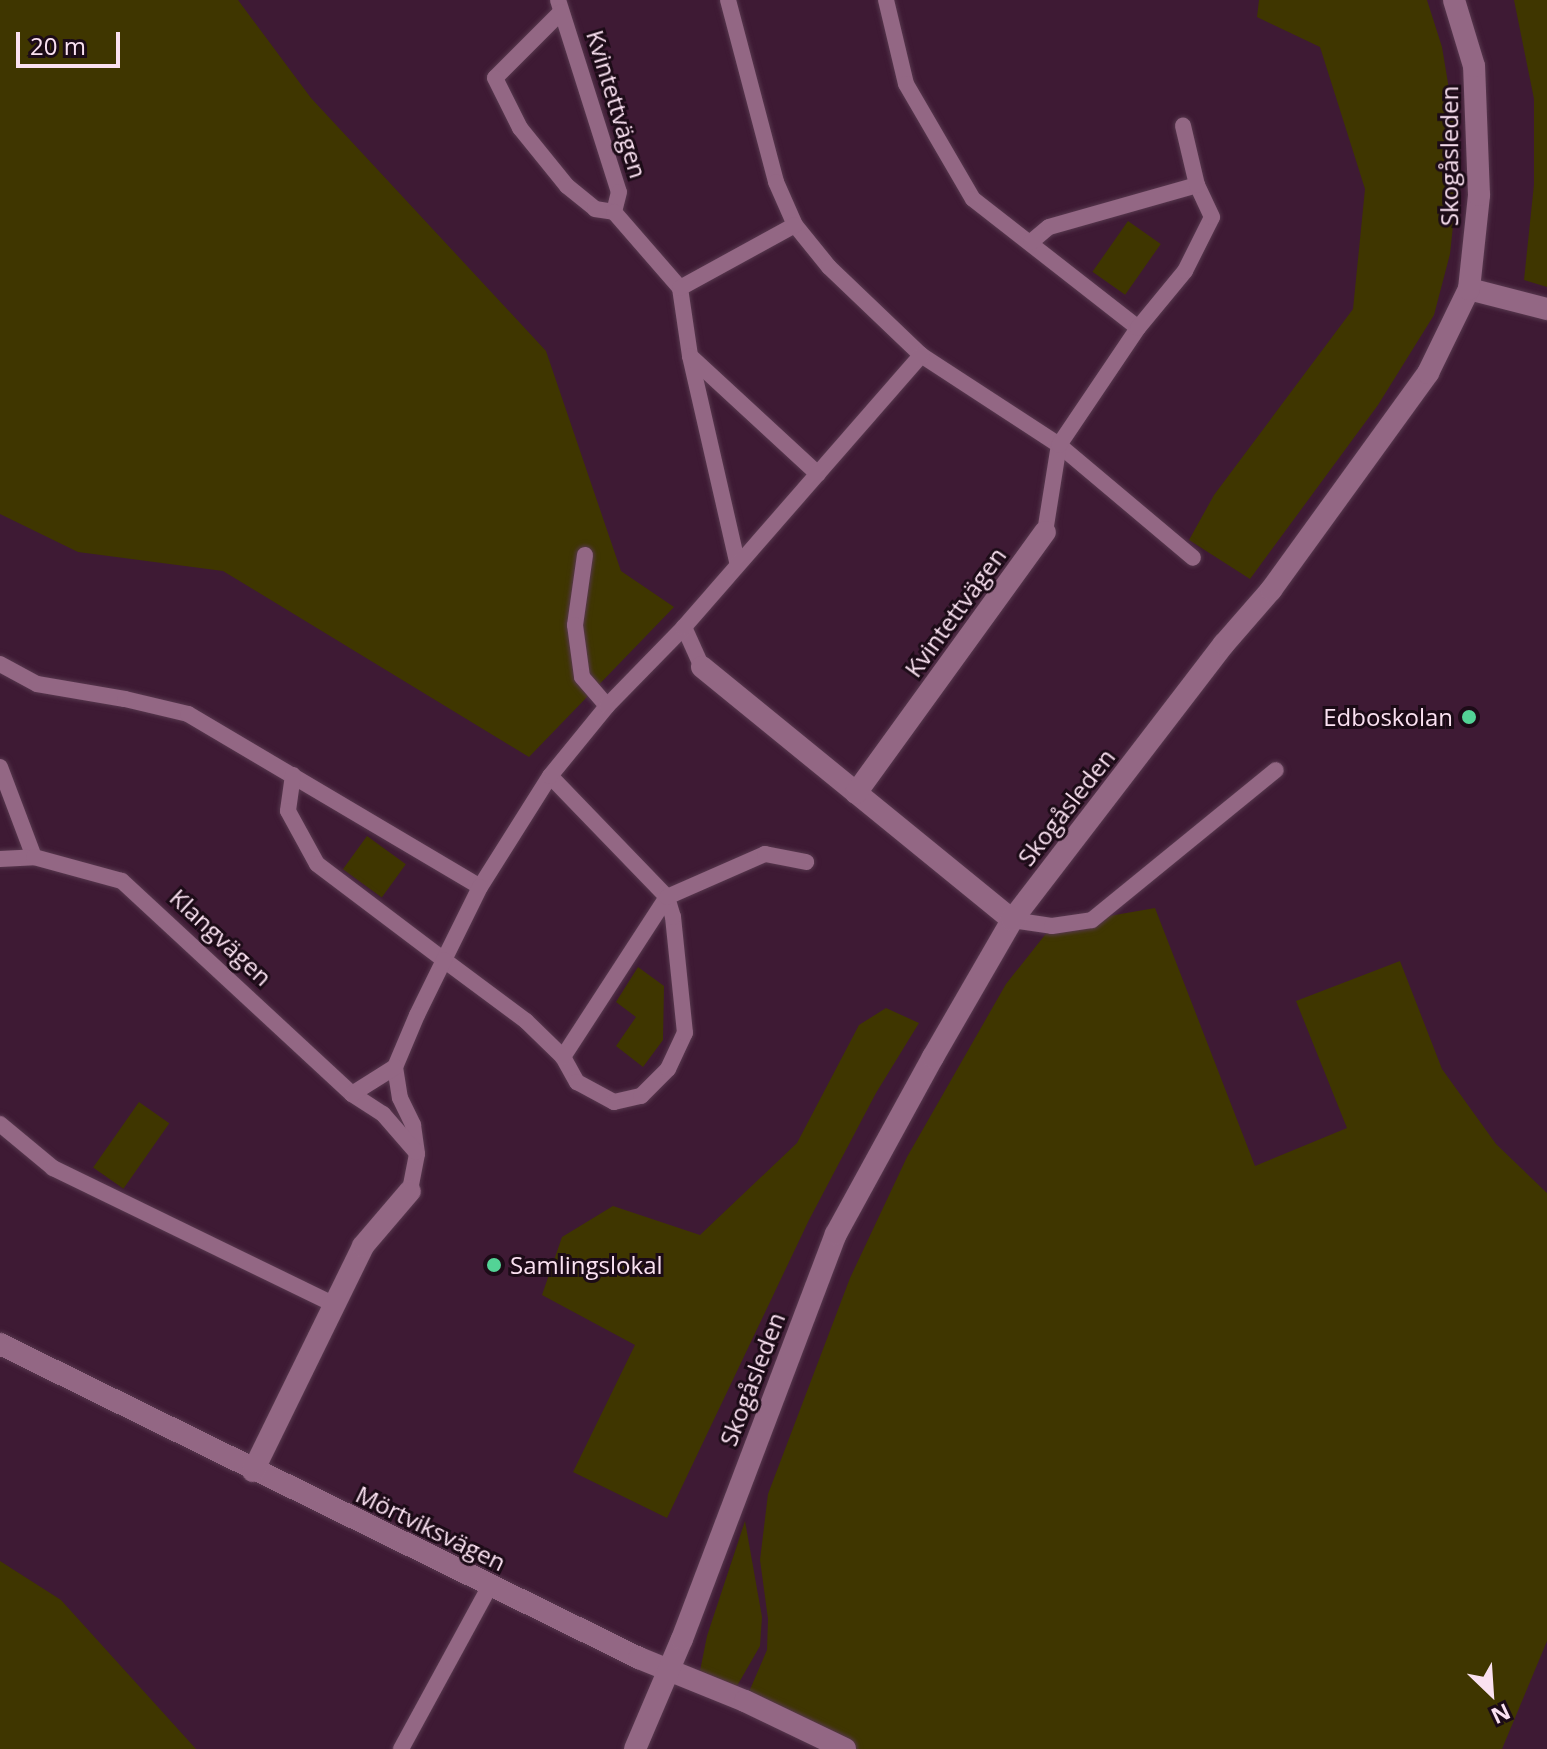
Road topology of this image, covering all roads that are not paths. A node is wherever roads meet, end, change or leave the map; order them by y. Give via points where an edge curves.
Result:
1 (728, 0) edge
2 (886, 0) edge
3 (1454, 0) edge
4 (559, 6) edge
5 (1183, 126) dead end
6 (1197, 185) junction
7 (614, 212) junction
8 (795, 225) junction
9 (1031, 242) junction
10 (680, 288) junction
11 (1469, 289) junction
12 (1547, 309) edge
13 (1138, 328) junction
14 (921, 355) junction
15 (690, 356) junction
16 (1059, 445) junction
17 (818, 474) junction
18 (1045, 532) joint
19 (585, 555) dead end
20 (1193, 558) dead end
21 (738, 565) junction
22 (684, 627) junction
23 (0, 664) edge
24 (702, 667) joint
25 (607, 706) junction
26 (0, 767) edge
27 (1276, 770) dead end
28 (293, 775) junction
29 (550, 776) junction
30 (856, 793) junction
31 (34, 857) junction
32 (0, 859) edge
33 (806, 862) dead end
34 (480, 887) junction
35 (667, 897) junction
36 (1012, 920) junction
37 (444, 960) junction
38 (563, 1057) junction
39 (395, 1067) junction
40 (352, 1094) junction
41 (0, 1124) edge
42 (417, 1154) junction
43 (410, 1191) joint
44 (333, 1304) junction
45 (0, 1344) edge
46 (253, 1471) junction
47 (490, 1586) junction
48 (666, 1671) junction
49 (401, 1749) edge
50 (635, 1749) edge
51 (845, 1749) edge

1 - 8 lane via 776,182
2 - 9 lane via 906,84 973,199
3 - 11 street, Skogåsleden via 1474,66 1479,195
4 - 7 lane, Kvintettvägen via 619,192
4 - 7 lane, Kvintettvägen via 495,78 520,128 567,186 595,209
5 - 6 lane
6 - 9 lane via 1049,227
6 - 13 lane via 1212,217 1185,271
7 - 10 lane, Kvintettvägen
8 - 10 lane
8 - 14 lane via 829,267
9 - 13 lane
10 - 15 lane
11 - 12 street
11 - 36 street, Skogåsleden via 1428,373 1271,590
13 - 16 lane
14 - 16 lane
14 - 17 lane
15 - 17 lane
15 - 21 lane
16 - 18 lane, Kvintettvägen
16 - 20 lane
17 - 21 lane
18 - 30 street, Kvintettvägen
19 - 25 lane via 575,625 582,677
21 - 22 lane
22 - 24 lane
22 - 25 lane
23 - 28 lane via 37,684 188,714
24 - 30 street
25 - 29 lane
26 - 31 lane
27 - 36 lane via 1092,920 1052,926
28 - 34 lane
28 - 37 lane via 288,811 317,864
29 - 34 lane
29 - 35 lane
30 - 36 street
31 - 32 lane, Klangvägen
31 - 40 lane, Klangvägen via 122,881
33 - 35 lane via 765,854
34 - 37 lane
35 - 38 lane
35 - 38 lane via 685,1033 668,1069 641,1096 614,1102 577,1082
36 - 48 street, Skogåsleden via 836,1234
37 - 38 lane via 526,1021
37 - 39 lane
39 - 40 lane
39 - 42 lane
40 - 42 lane, Klangvägen via 383,1114
41 - 44 lane via 53,1168
42 - 43 lane
43 - 44 street via 363,1246
44 - 46 street
45 - 46 street, Mörtviksvägen
46 - 47 street, Mörtviksvägen
47 - 48 street, Mörtviksvägen
47 - 49 lane
48 - 50 street, Skogåsleden
48 - 51 street, Mörtviksvägen via 745,1701

